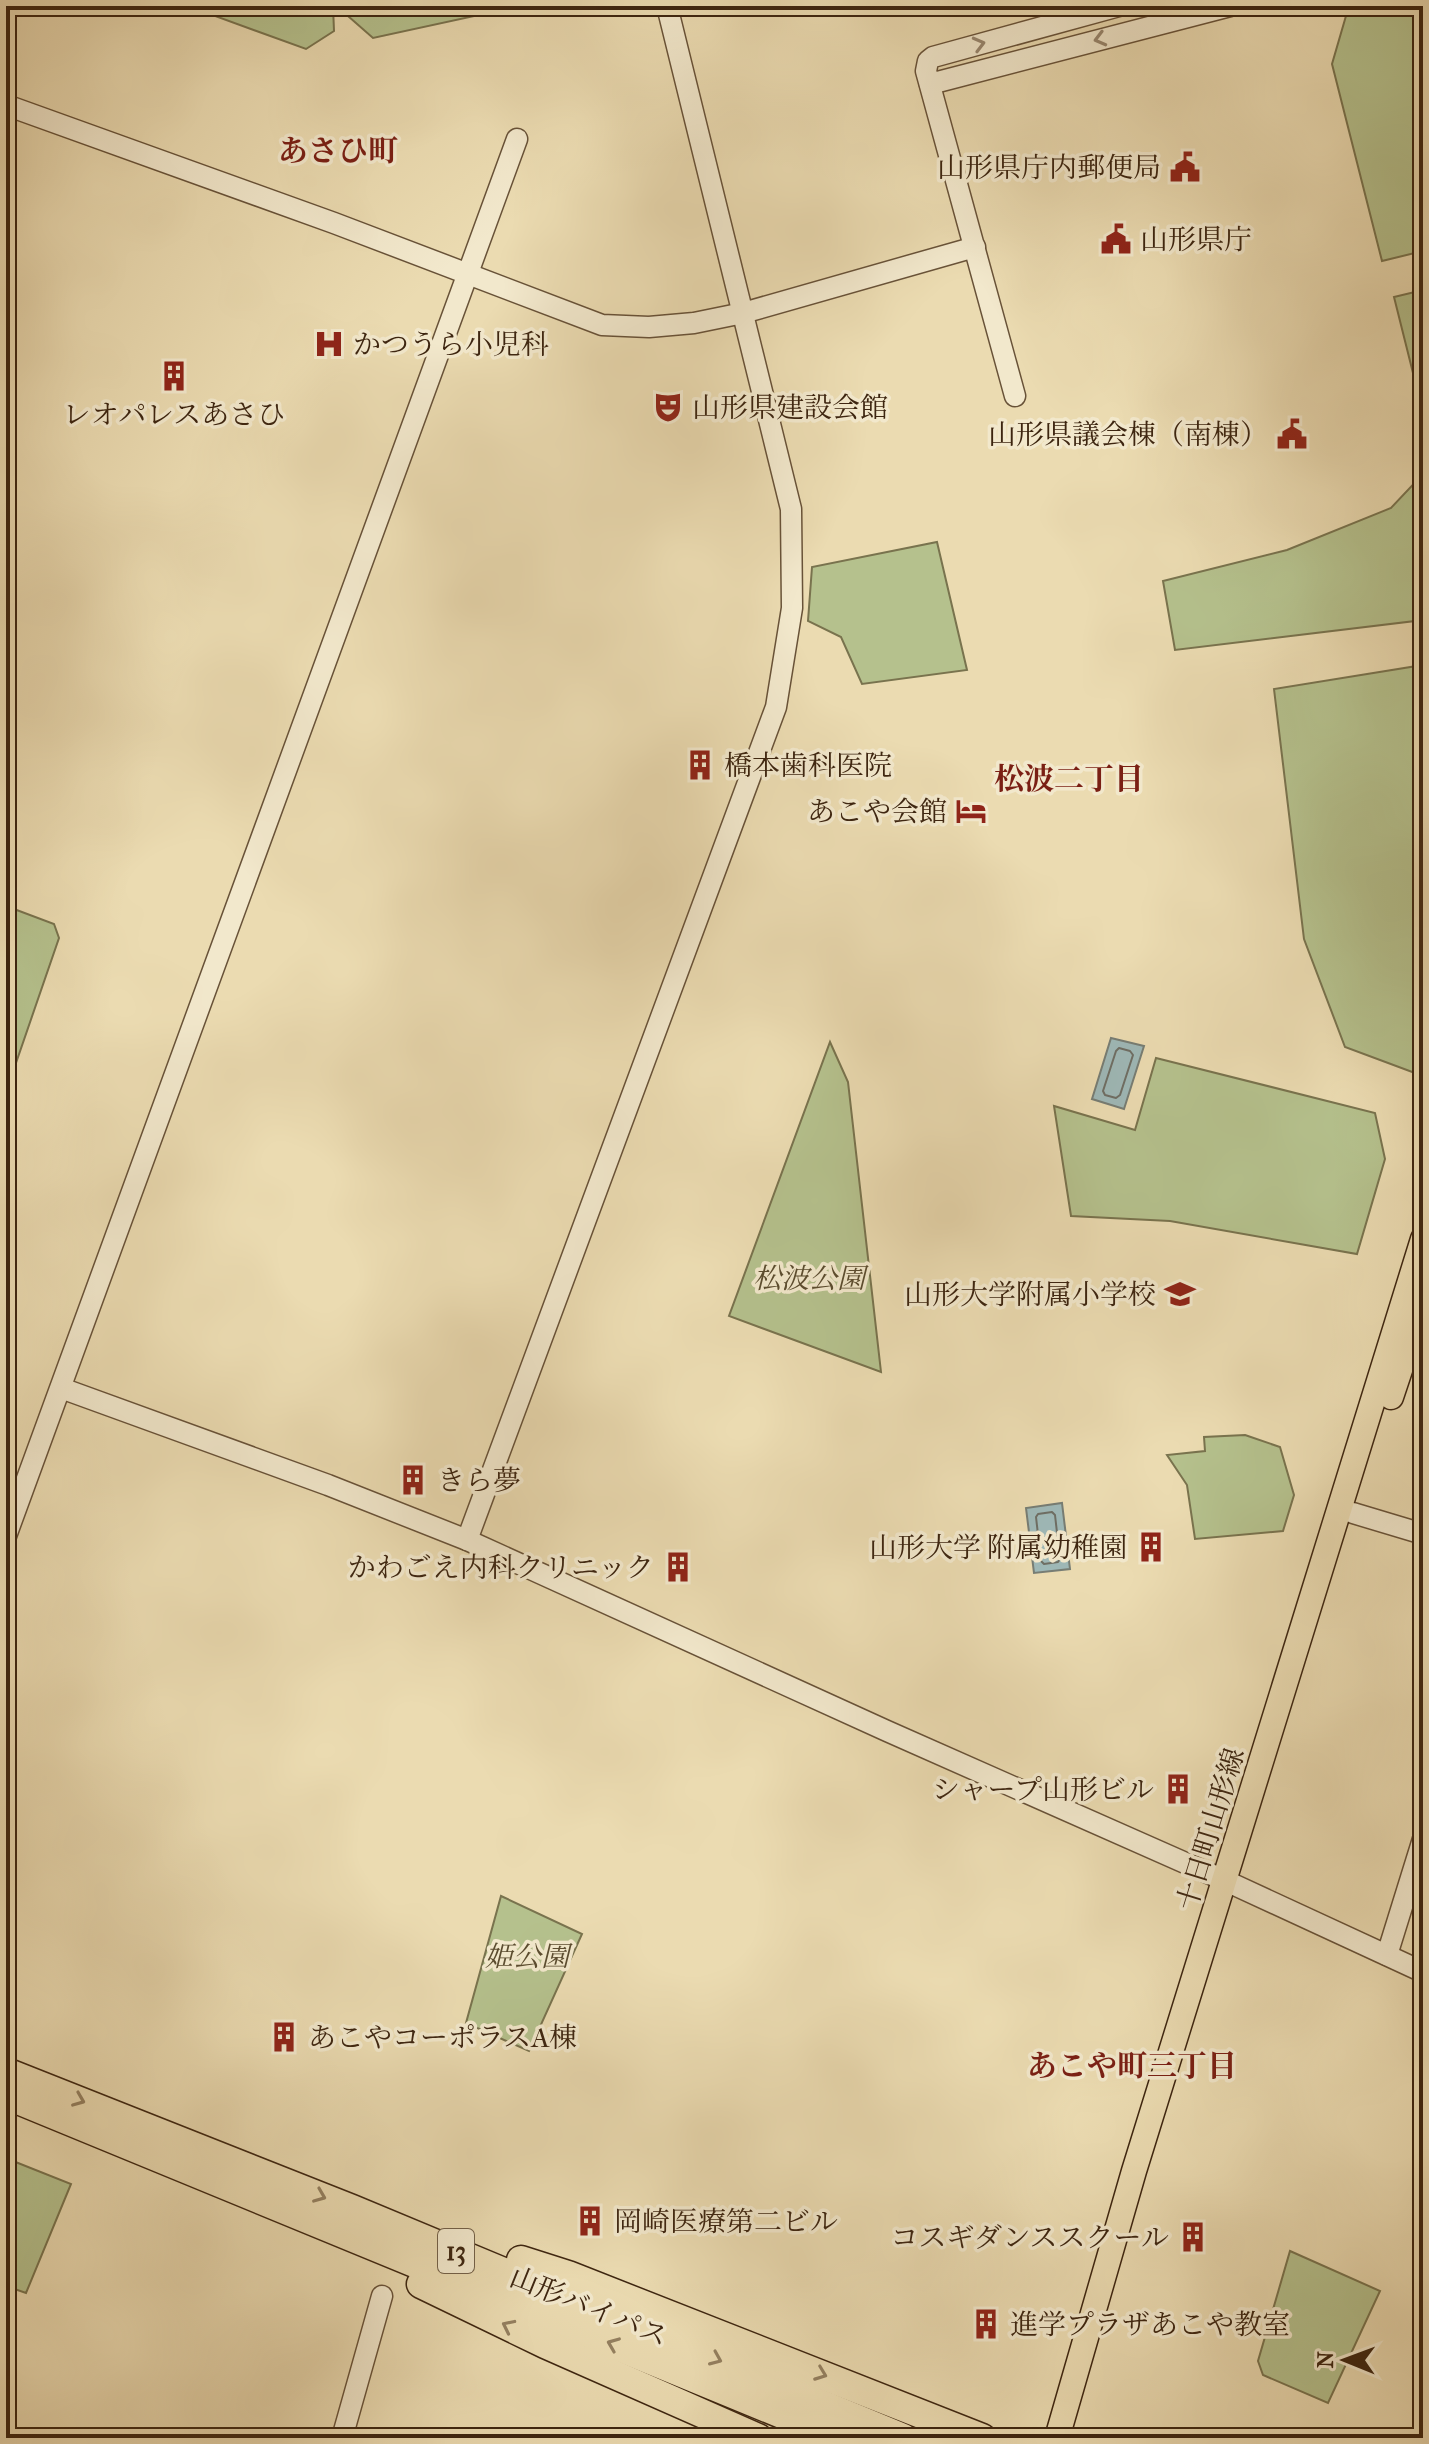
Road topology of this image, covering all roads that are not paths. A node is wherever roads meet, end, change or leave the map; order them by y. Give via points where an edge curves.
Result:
1 (667, 6) edge
2 (1119, 6) edge
3 (1230, 6) edge
4 (930, 84) junction
5 (6, 105) edge
6 (517, 139) dead end
7 (975, 247) junction
8 (469, 274) junction
9 (743, 313) junction
10 (1015, 396) dead end
11 (1423, 1239) edge
12 (1423, 1301) edge
13 (61, 1388) junction
14 (1353, 1513) junction
15 (1423, 1534) edge
16 (6, 1536) edge
17 (467, 1540) junction
18 (1423, 1839) edge
19 (1232, 1883) junction
20 (1387, 1955) junction
21 (1423, 1972) edge
22 (6, 2072) edge
23 (6, 2095) edge
24 (179, 2166) junction
25 (352, 2209) junction
26 (382, 2296) dead end
27 (342, 2438) edge
28 (758, 2438) edge
29 (840, 2438) edge
30 (903, 2438) edge
31 (982, 2438) edge
32 (1057, 2438) edge
33 (1072, 2438) edge

1 - 9 street
4 -> 2 street via 926,71 933,57
3 -> 4 street
4 - 7 street
5 - 8 street
6 - 8 street
7 - 9 street
7 - 10 street
8 - 9 street via 602,325 649,327
8 - 13 street
9 - 17 street via 791,509 792,608 776,707
11 - 19 main road, 十日町山形線
12 - 14 main road, 十日町山形線
13 - 16 street
13 - 17 street
14 - 15 street
14 - 19 main road, 十日町山形線
17 - 19 street
18 - 20 street
19 - 20 street
19 - 32 main road, 十日町山形線 via 1134,2171
19 - 33 main road, 十日町山形線
20 - 21 street
22 -> 25 highway, 山形バイパス / 13
23 - 24 highway, 山形バイパス / 13
28 -> 24 highway via 545,2344
29 -> 24 highway, 山形バイパス / 13
25 -> 30 highway, 山形バイパス / 13
25 -> 31 highway via 568,2275
26 - 27 street

